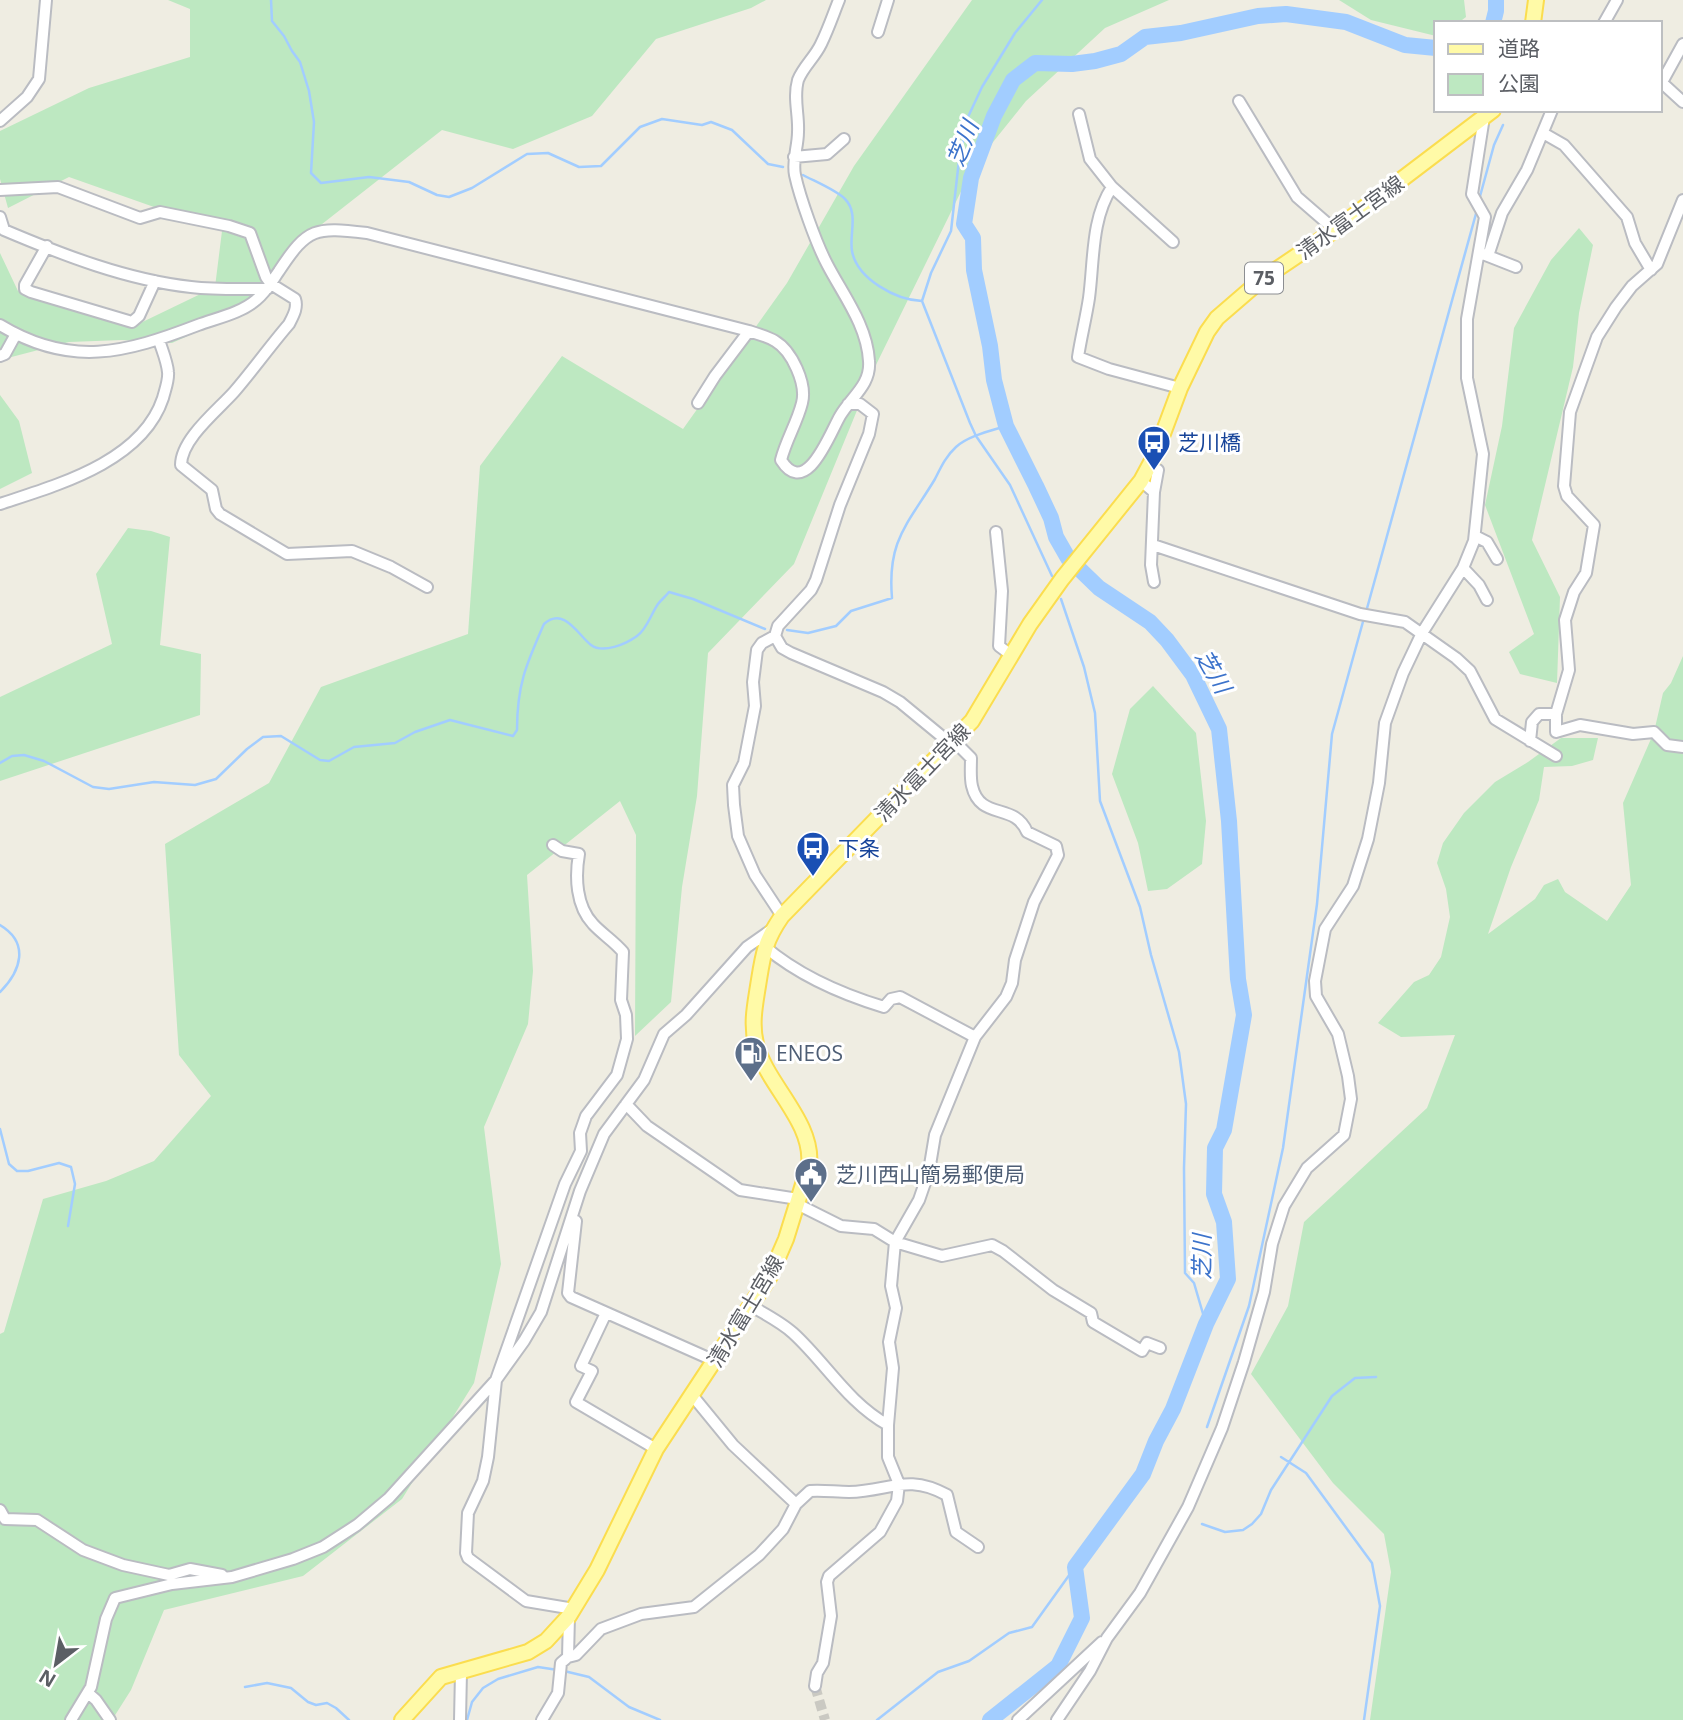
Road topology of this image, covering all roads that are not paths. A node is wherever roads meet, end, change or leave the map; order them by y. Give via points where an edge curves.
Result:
1 (46, 0) edge
2 (839, 0) edge
3 (888, 0) edge
4 (1536, 0) edge
5 (1617, 0) edge
6 (1533, 21) edge
7 (1605, 21) edge
8 (878, 32) dead end
9 (1683, 44) edge
10 (1662, 80) edge
11 (1662, 83) edge
12 (1238, 101) dead end
13 (1683, 102) edge
14 (1551, 112) edge
15 (1079, 114) dead end
16 (1488, 114) edge
17 (0, 121) edge
18 (1543, 133) junction
19 (844, 139) dead end
20 (794, 157) junction
21 (1112, 187) junction
22 (0, 190) edge
23 (1683, 200) edge
24 (0, 217) edge
25 (1335, 230) junction
26 (1172, 242) dead end
27 (47, 246) junction
28 (1483, 255) junction
29 (1516, 267) dead end
30 (1651, 270) junction
31 (155, 281) junction
32 (269, 286) junction
33 (0, 325) edge
34 (749, 331) junction
35 (16, 334) junction
36 (159, 340) junction
37 (0, 355) edge
38 (1180, 388) junction
39 (698, 403) dead end
40 (848, 404) junction
41 (1158, 470) dead end
42 (1141, 481) junction
43 (1154, 492) junction
44 (0, 504) edge
45 (996, 532) dead end
46 (1475, 536) junction
47 (1153, 545) junction
48 (1497, 559) dead end
49 (1463, 568) junction
50 (1154, 582) dead end
51 (427, 587) dead end
52 (1487, 600) dead end
53 (1422, 633) junction
54 (775, 636) junction
55 (1011, 655) junction
56 (1556, 714) junction
57 (1530, 741) junction
58 (952, 742) junction
59 (1683, 747) edge
60 (1556, 756) dead end
61 (553, 845) dead end
62 (778, 922) junction
63 (764, 946) junction
64 (975, 1037) junction
65 (626, 1104) junction
66 (578, 1200) junction
67 (798, 1201) junction
68 (895, 1242) junction
69 (751, 1306) junction
70 (606, 1313) junction
71 (1160, 1349) dead end
72 (715, 1361) junction
73 (496, 1380) junction
74 (692, 1395) junction
75 (888, 1425) junction
76 (656, 1450) junction
77 (899, 1484) junction
78 (796, 1504) junction
79 (0, 1510) edge
80 (978, 1547) dead end
81 (232, 1577) junction
82 (572, 1613) junction
83 (1107, 1638) junction
84 (563, 1665) junction
85 (461, 1672) junction
86 (815, 1686) tunnel mouth
87 (88, 1693) junction
88 (460, 1716) edge
89 (71, 1720) edge
90 (110, 1720) edge
91 (402, 1720) edge
92 (542, 1720) edge
93 (1018, 1720) edge
94 (1057, 1720) edge

1 - 17 street via 39,79
2 - 20 street via 795,90 798,132
3 - 8 street
4 - 6 main road
5 - 7 street
9 - 10 street
11 - 13 street
12 - 25 street via 1297,197
14 - 18 street
15 - 21 street via 1090,159
16 - 25 main road, 清水富士宮線 / 75
16 - 28 street via 1472,194 1485,217
18 - 28 street
18 - 30 street via 1564,145 1627,217
19 - 20 street via 827,154
20 - 40 street via 819,249 860,324 869,362 867,377
21 - 26 street
21 - 38 street via 1101,202 1078,357
22 - 32 street via 58,187 140,218 160,212 250,233
23 - 30 street
24 - 27 street via 4,230
25 - 38 main road, 清水富士宮線 / 75 via 1261,280 1217,318
27 - 31 street
27 - 31 street via 25,285 31,292 132,322
28 - 29 street
28 - 46 street via 1467,319 1468,386 1483,454
30 - 56 street via 1624,297 1597,337 1570,412 1564,486 1567,496 1594,525 1586,573 1565,620 1569,670
31 - 32 street via 194,288
32 - 34 street via 302,239 327,230 346,230
32 - 36 street via 242,309
32 - 51 street via 295,299 289,324 201,426 181,465 212,490 220,514 288,554 352,551
33 - 35 street
34 - 39 street
34 - 40 street via 784,349 800,377 802,402 781,460 785,467 794,472 812,467
35 - 36 street via 70,352 117,351
35 - 37 street
36 - 44 street via 168,373 166,388 141,436 101,465
38 - 42 main road, 清水富士宮線 / 75
40 - 54 street via 860,404 873,414 869,434 816,580
41 - 43 street
42 - 43 street
42 - 55 main road, 清水富士宮線 / 75 via 1062,579
43 - 47 street
45 - 55 street via 1002,591 999,646
46 - 48 street via 1487,542
46 - 49 street
47 - 50 street
47 - 53 street via 1365,615 1405,622
49 - 52 street
49 - 53 street
53 - 57 street via 1469,671 1495,719
53 - 83 street via 1385,723 1374,811 1360,868 1325,929 1315,981 1316,996 1338,1034 1348,1076 1351,1099 1344,1135 1307,1168 1284,1206 1264,1292 1222,1428 1188,1507 1140,1593
54 - 58 street via 791,653 900,702
54 - 62 street via 757,650 755,706 744,763 733,785 738,836
55 - 58 main road, 清水富士宮線 / 75 via 972,721
56 - 57 street via 1539,714 1532,722
56 - 59 street via 1556,732 1580,725 1633,734 1654,732 1667,745
57 - 60 street
58 - 62 main road, 清水富士宮線 / 75
58 - 64 street via 971,758 972,786 981,804 1014,816 1027,832 1056,846 1058,855 1034,902 1006,997
61 - 73 street via 579,854 575,876 582,906 593,924 623,951 621,1000 627,1039 617,1075 586,1116 580,1133 581,1151 565,1184
62 - 63 main road, 清水富士宮線 / 75
62 - 65 street via 747,947 664,1034 644,1080
63 - 64 street via 794,970 850,996 884,1007 891,999 900,998
63 - 67 main road, 清水富士宮線 / 75 via 753,1024 758,1049 808,1143 809,1164
64 - 68 street via 935,1135 919,1200
65 - 66 street via 604,1134
65 - 67 street via 647,1126 740,1190
66 - 70 street via 568,1293
66 - 73 street via 541,1312
67 - 68 street via 841,1226 874,1229
67 - 69 main road, 清水富士宮線 / 75 via 780,1257
68 - 71 street via 942,1256 992,1245 1091,1313 1093,1322 1142,1351 1147,1343
68 - 75 street via 891,1286 896,1308 889,1342 893,1368
69 - 72 main road, 清水富士宮線 / 75
69 - 75 street via 795,1334 853,1401
70 - 72 street
70 - 76 street via 580,1366 592,1371 576,1402
72 - 74 main road, 清水富士宮線 / 75
73 - 81 street via 389,1498 357,1525 323,1547
73 - 82 street via 483,1481 468,1513 468,1558 526,1601
74 - 76 main road, 清水富士宮線 / 75
74 - 78 street via 733,1445
75 - 77 street via 888,1457
76 - 82 main road, 清水富士宮線 / 75
77 - 78 street via 850,1492 810,1491
77 - 80 street via 930,1485 947,1495 956,1532
77 - 86 street via 897,1501 880,1532 829,1576 831,1616
78 - 84 street via 783,1529 759,1555 694,1607 641,1614 601,1629
79 - 81 street via 5,1519 37,1520 83,1550 123,1565 169,1575 190,1569
81 - 87 street via 172,1584 115,1598
82 - 84 street
82 - 85 main road, 清水富士宮線 / 75 via 546,1641 528,1652
83 - 93 street
83 - 94 street
84 - 92 street via 558,1693
85 - 88 street
85 - 91 main road, 清水富士宮線 / 75 via 441,1677
87 - 89 street
87 - 90 street

